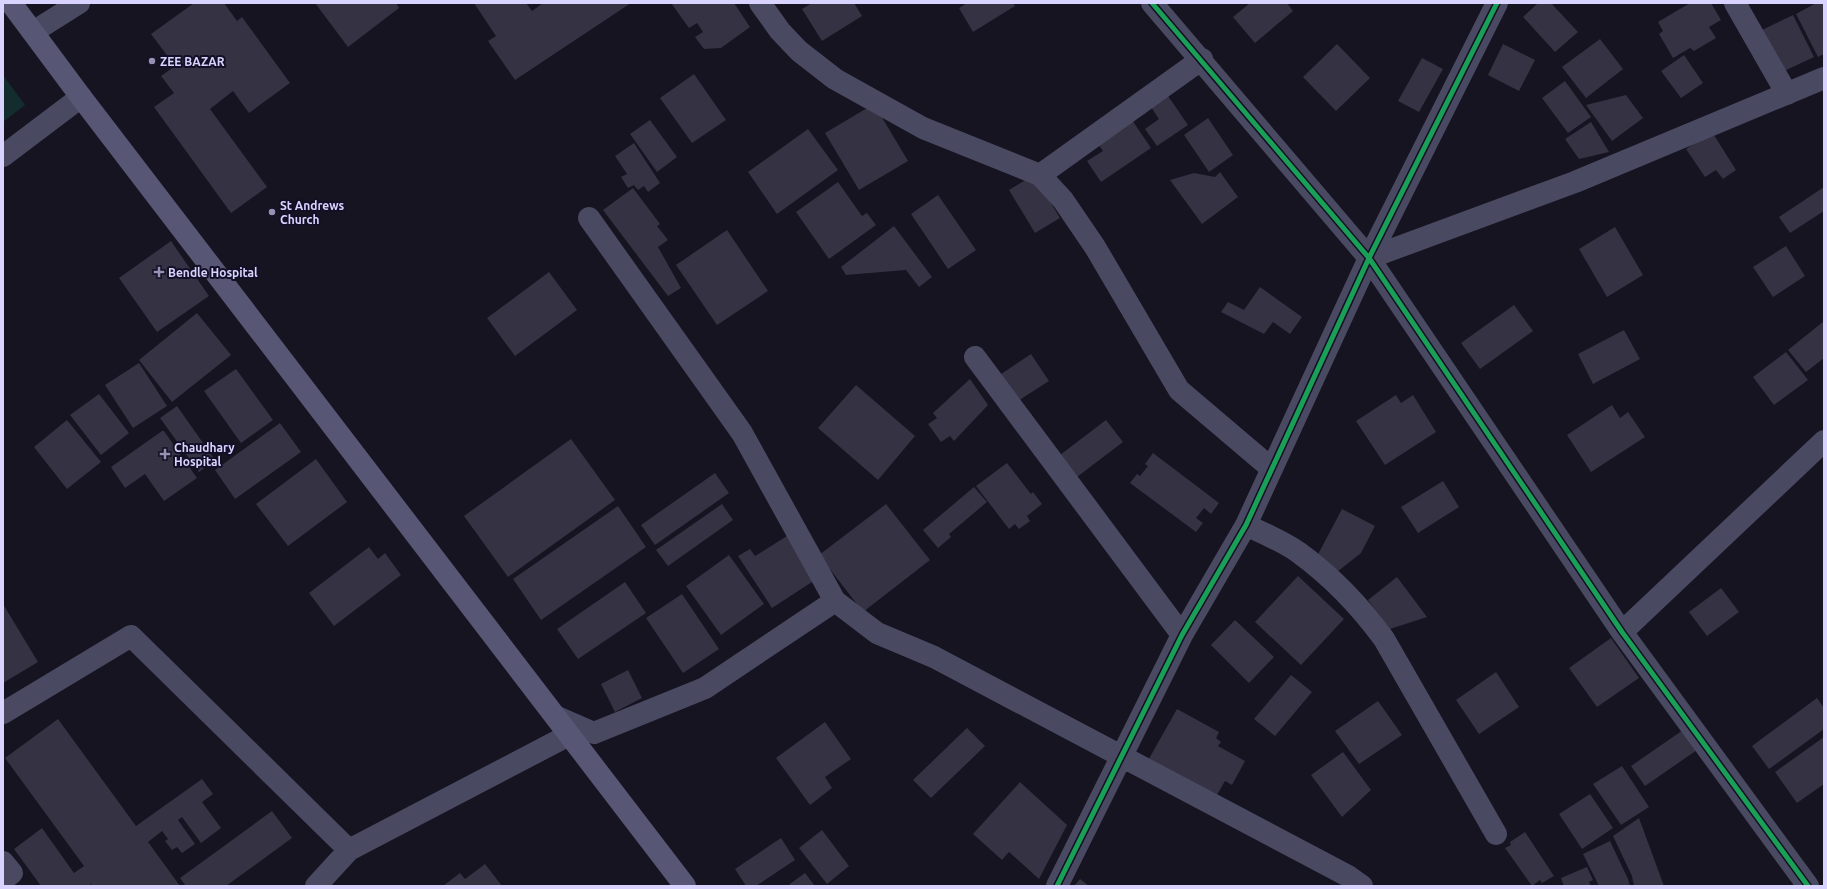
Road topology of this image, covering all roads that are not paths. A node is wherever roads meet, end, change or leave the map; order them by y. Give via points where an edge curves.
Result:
1 (11, 3) edge
2 (79, 3) edge
3 (760, 3) edge
4 (1152, 3) edge
5 (1497, 3) edge
6 (1735, 3) edge
7 (33, 32) junction
8 (1202, 59) junction
9 (1824, 78) edge
10 (1787, 94) junction
11 (81, 97) junction
12 (3, 156) edge
13 (1040, 175) junction
14 (589, 218) dead end
15 (1369, 258) junction
16 (975, 357) dead end
17 (1824, 441) edge
18 (1272, 469) junction
19 (1246, 525) junction
20 (835, 601) junction
21 (1622, 632) junction
22 (1182, 635) junction
23 (3, 713) edge
24 (555, 716) junction
25 (569, 735) junction
26 (1122, 756) junction
27 (1496, 834) dead end
28 (349, 850) junction
29 (316, 886) edge
30 (684, 886) edge
31 (1057, 886) edge
32 (1362, 886) edge
33 (1808, 886) edge

1 - 7 main road
2 - 7 street
3 - 13 street via 780,31 799,51 835,79 923,128
4 - 8 street
5 - 15 street
6 - 10 street
7 - 11 main road
8 - 13 street
8 - 15 street
9 - 10 street
10 - 15 street via 1575,182
11 - 12 street
11 - 24 main road
13 - 18 street via 1062,200 1095,247 1179,390
14 - 20 street via 742,433
15 - 18 street
15 - 21 street
16 - 22 street
17 - 21 street
18 - 19 street
19 - 22 street
19 - 27 street via 1296,551 1330,577 1367,616 1384,639
20 - 24 street via 705,688 594,733
20 - 26 street via 877,633 934,658
21 - 33 street
22 - 26 street
23 - 28 street via 132,636
24 - 25 main road
25 - 28 street
25 - 30 main road
26 - 31 street
26 - 32 street via 1348,876
28 - 29 street

